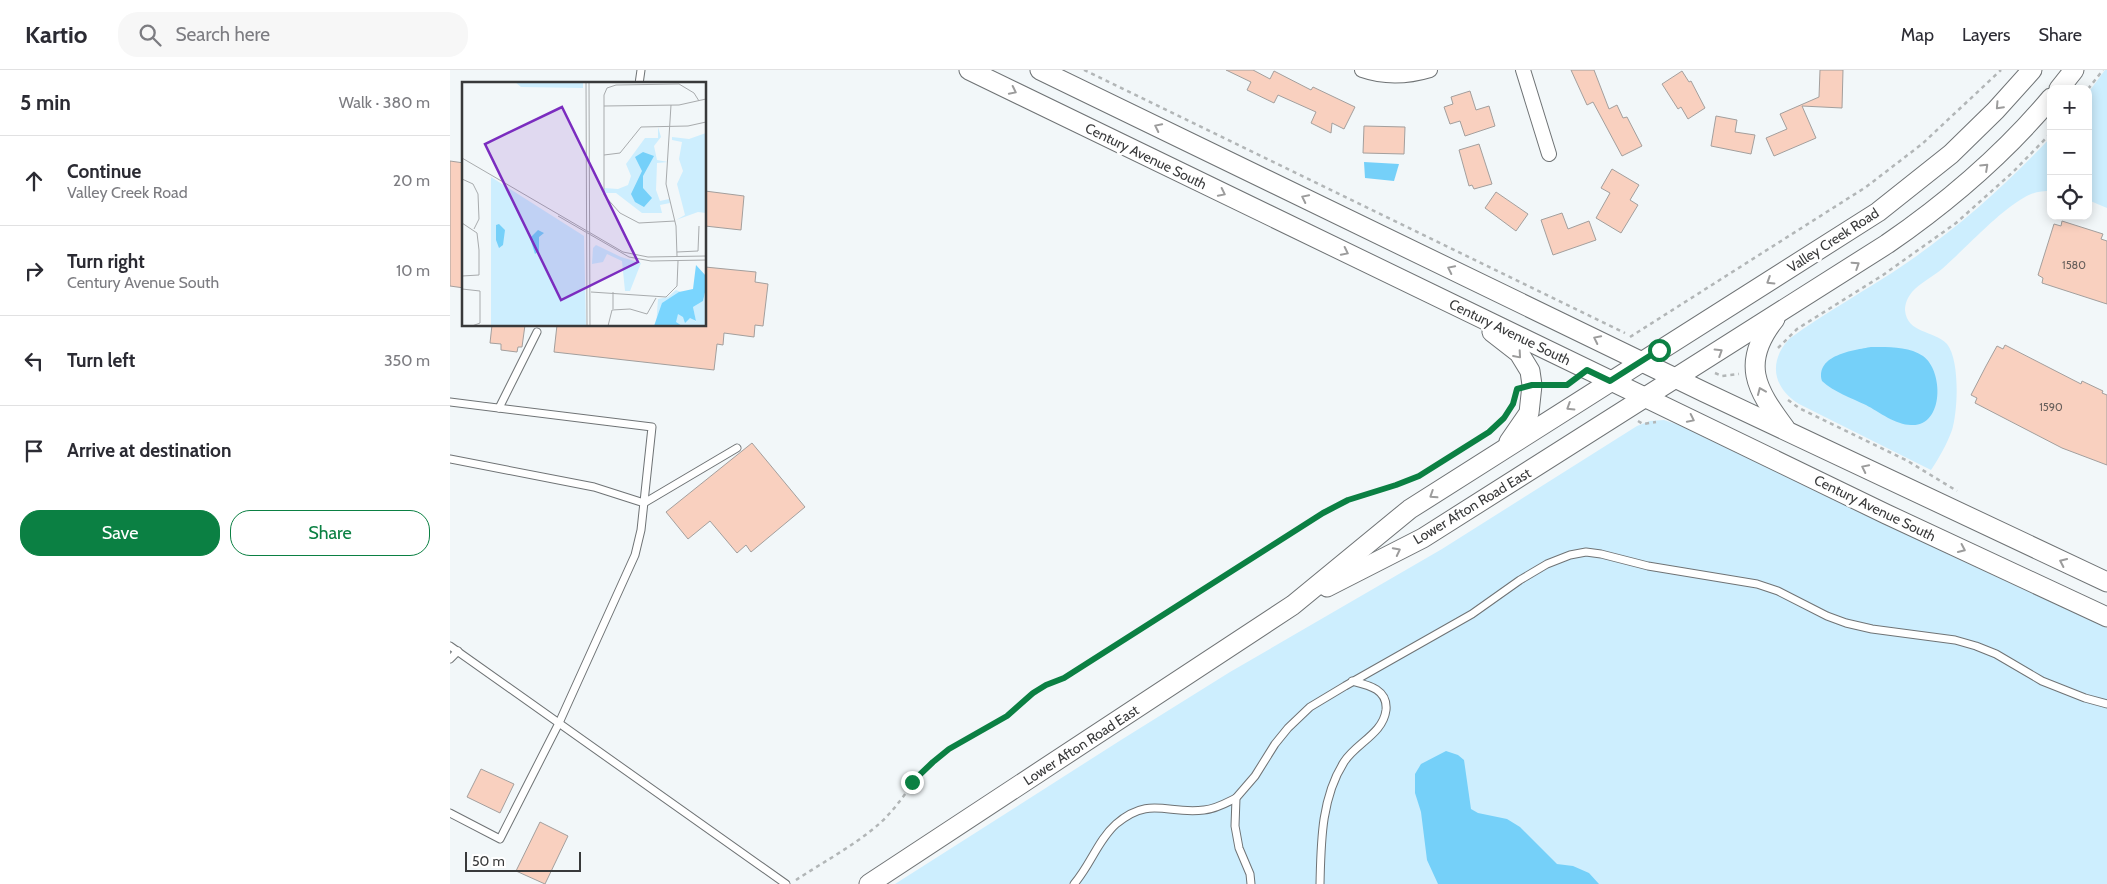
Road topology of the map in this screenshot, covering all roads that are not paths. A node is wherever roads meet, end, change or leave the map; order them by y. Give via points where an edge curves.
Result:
1 (969, 70) edge
2 (1040, 70) edge
3 (1362, 70) edge
4 (1430, 70) edge
5 (1523, 70) edge
6 (2032, 70) edge
7 (2074, 70) edge
8 (2062, 85) edge
9 (2047, 102) edge
10 (1549, 154) dead end
11 (1468, 312) junction
12 (1781, 313) junction
13 (537, 332) dead end
14 (1641, 361) junction
15 (1678, 378) junction
16 (1610, 381) junction
17 (1647, 398) junction
18 (450, 402) edge
19 (499, 408) junction
20 (1788, 431) junction
21 (737, 448) dead end
22 (1505, 448) junction
23 (450, 459) edge
24 (644, 503) junction
25 (2107, 582) edge
26 (1293, 605) junction
27 (2107, 617) edge
28 (450, 646) edge
29 (458, 651) junction
30 (450, 659) edge
31 (1352, 681) junction
32 (2107, 704) edge
33 (559, 723) junction
34 (1236, 798) junction
35 (450, 813) edge
36 (788, 884) edge
37 (869, 884) edge
38 (1074, 884) edge
39 (1251, 884) edge
40 (1320, 884) edge

1 -> 11 main road, Century Avenue South
14 -> 2 main road via 1623,343
3 - 4 street via 1387,76 1413,75
5 - 10 street
6 -> 14 main road, Valley Creek Road via 1950,154 1878,212
7 - 8 main road
12 -> 9 main road via 1938,208 1999,154
11 - 16 main road, Century Avenue South
11 -> 22 main road via 1519,353 1530,371 1529,412
15 -> 12 main road
20 -> 12 main road via 1763,398 1755,372 1762,341
13 - 19 lane
14 - 15 main road
14 - 16 main road, Valley Creek Road
15 - 17 main road
15 - 20 main road
16 - 17 main road, Century Avenue South
16 -> 22 main road, Lower Afton Road East
26 -> 17 main road, Lower Afton Road East via 1423,538
17 -> 27 main road, Century Avenue South
18 - 19 lane
19 - 24 lane via 652,427
25 -> 20 main road
21 - 24 lane
22 -> 26 main road, Lower Afton Road East via 1410,509
23 - 24 lane via 594,487
24 - 33 lane via 635,555
26 - 37 main road, Lower Afton Road East
28 - 29 lane
29 - 30 lane
29 - 33 lane
31 - 32 lane via 1472,614 1547,564 1586,552 1757,584 1846,623 1956,640 1996,654 2042,681
31 - 34 lane via 1310,707 1288,728
31 - 40 lane via 1378,690 1385,699 1386,708 1380,726 1345,759 1336,774 1324,815
33 - 35 lane via 500,839
33 - 36 lane
34 - 38 lane via 1204,810 1160,807 1144,808 1130,814 1108,832
34 - 39 lane via 1236,833

